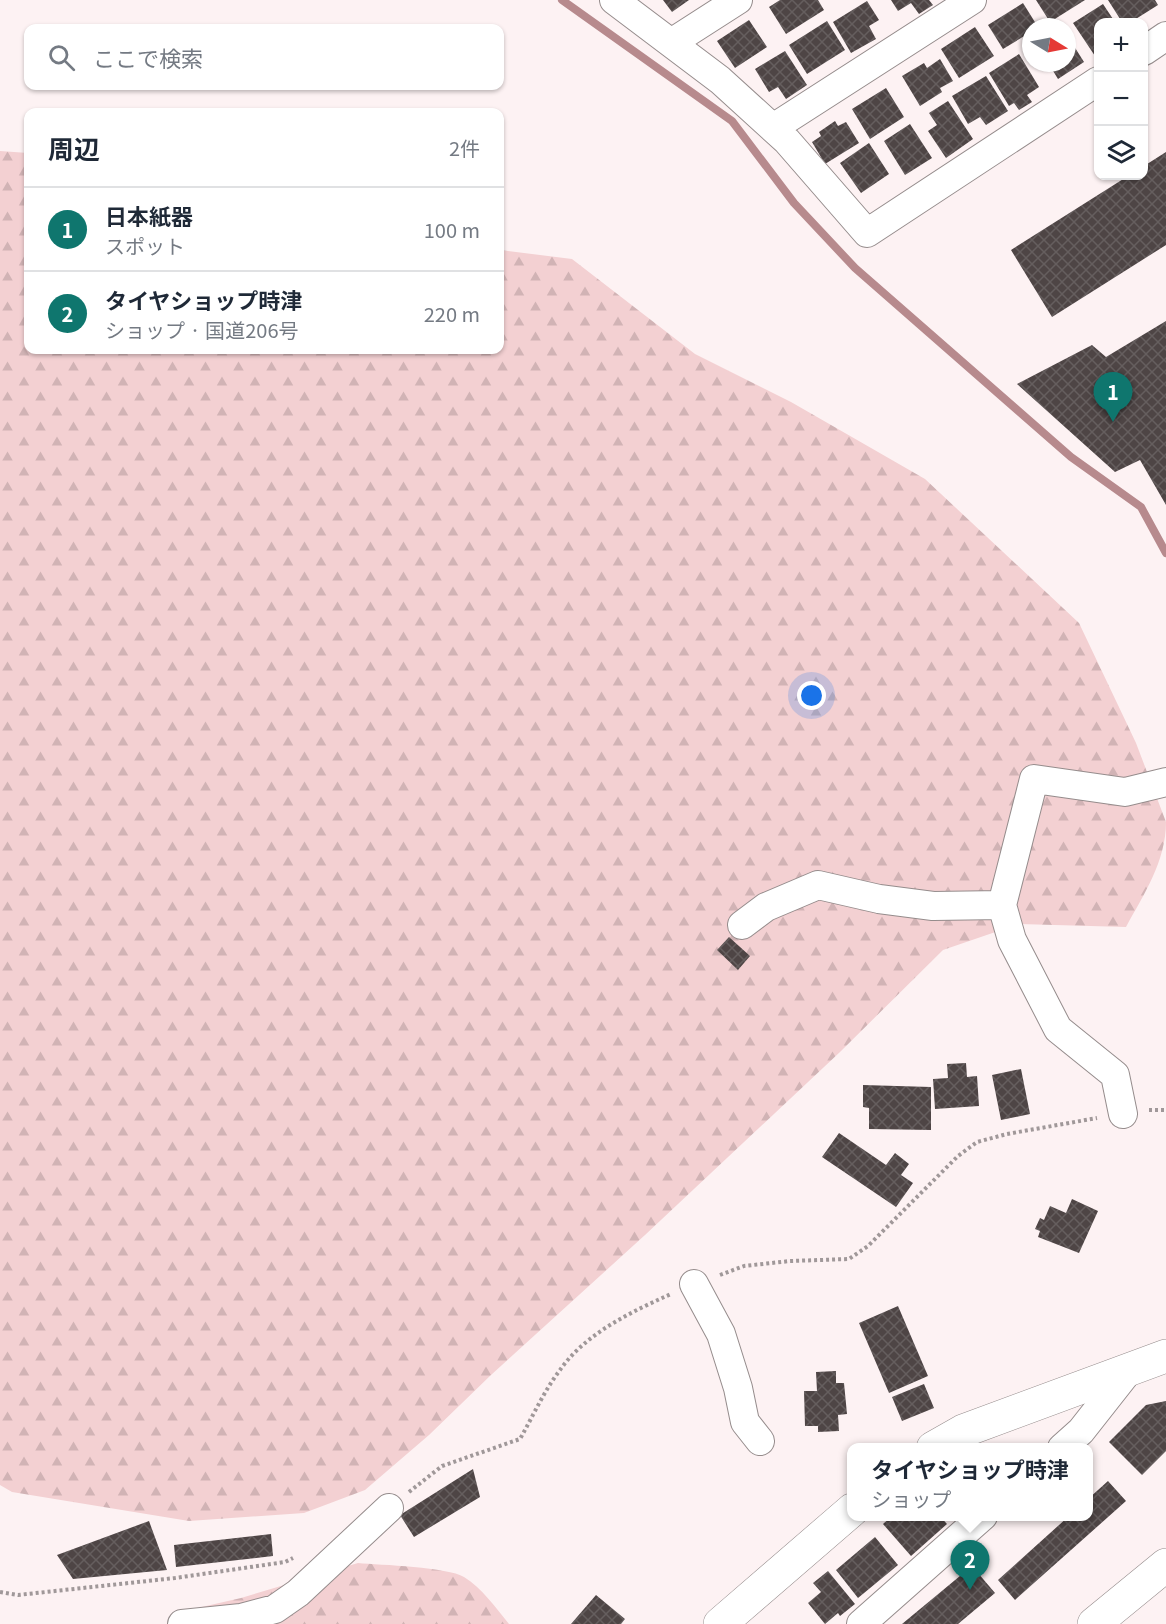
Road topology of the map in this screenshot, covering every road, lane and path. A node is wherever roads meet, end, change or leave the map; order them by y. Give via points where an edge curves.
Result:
1 (614, 0) edge
2 (738, 0) edge
3 (972, 0) edge
4 (1166, 36) edge
5 (671, 43) junction
6 (1148, 48) edge
7 (1094, 84) edge
8 (773, 128) junction
9 (1166, 782) edge
10 (1002, 905) junction
11 (742, 925) dead end
12 (1166, 1110) edge
13 (1123, 1114) junction
14 (694, 1284) junction
15 (1166, 1356) edge
16 (1129, 1370) junction
17 (760, 1441) dead end
18 (942, 1443) edge
19 (1068, 1443) edge
20 (389, 1508) joint
21 (847, 1513) edge
22 (977, 1521) edge
23 (295, 1557) dead end
24 (1166, 1565) edge
25 (0, 1592) edge
26 (189, 1624) edge
27 (720, 1624) edge
28 (861, 1624) edge
29 (1094, 1624) edge

1 - 5 street
2 - 5 street
3 - 8 street
4 - 6 street
5 - 8 street
7 - 8 street via 867,233
9 - 10 street via 1125,792 1034,779
10 - 11 street via 933,906 818,885 766,907
10 - 13 street via 1012,940 1058,1029 1115,1075
12 - 13 path
13 - 14 path via 977,1142 868,1246 849,1259 744,1266
14 - 17 street via 721,1334 745,1422
14 - 20 path via 635,1310 588,1339 560,1369 520,1439 442,1466
15 - 16 main road
16 - 18 main road via 963,1431
16 - 19 street
20 - 26 street via 298,1593 275,1609 241,1618
21 - 27 main road
22 - 28 street
23 - 25 path via 285,1562 175,1578 18,1595
24 - 29 main road

